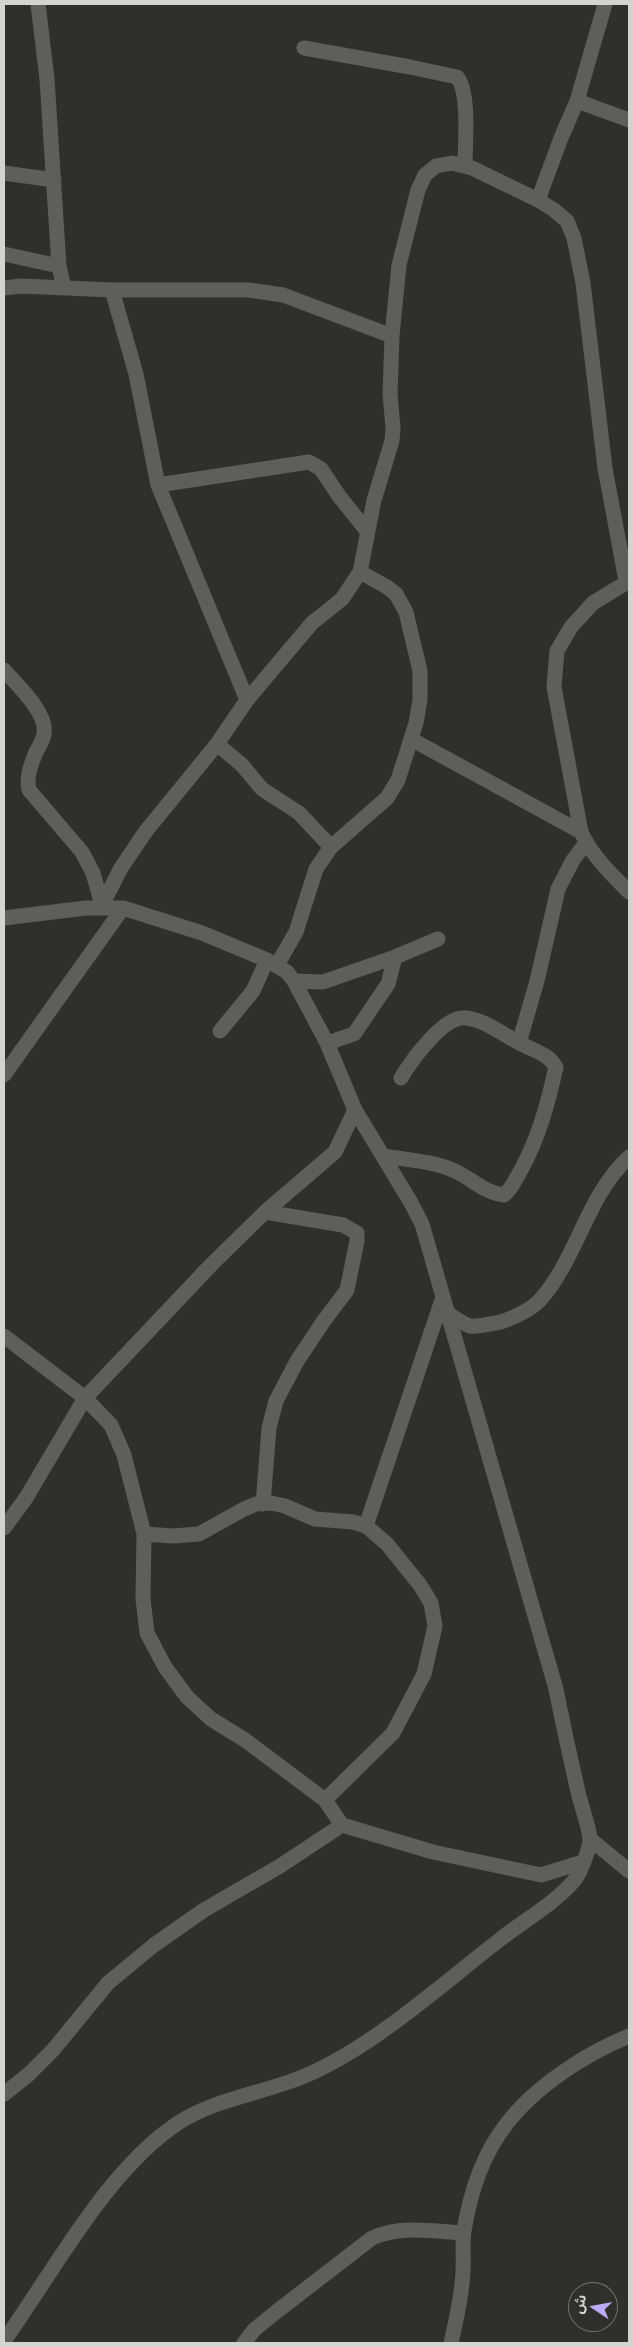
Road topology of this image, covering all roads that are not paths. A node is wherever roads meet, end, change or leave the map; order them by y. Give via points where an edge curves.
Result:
1 (38, 4) edge
2 (605, 4) edge
3 (304, 48) dead end
4 (577, 101) junction
5 (629, 120) edge
6 (465, 166) junction
7 (4, 173) edge
8 (54, 180) junction
9 (538, 200) junction
10 (4, 254) edge
11 (59, 266) junction
12 (4, 288) edge
13 (64, 288) junction
14 (112, 290) junction
15 (392, 336) junction
16 (158, 485) junction
17 (368, 531) junction
18 (360, 572) junction
19 (628, 581) edge
20 (4, 670) edge
21 (247, 700) junction
22 (411, 739) junction
23 (217, 744) junction
24 (584, 838) junction
25 (332, 847) junction
26 (629, 892) edge
27 (102, 905) junction
28 (86, 908) junction
29 (123, 908) junction
30 (4, 918) edge
31 (438, 939) dead end
32 (395, 957) junction
33 (272, 963) junction
34 (294, 981) junction
35 (220, 1031) dead end
36 (327, 1043) junction
37 (519, 1043) junction
38 (4, 1075) edge
39 (401, 1078) dead end
40 (356, 1110) junction
41 (383, 1156) junction
42 (629, 1157) edge
43 (265, 1212) junction
44 (444, 1297) junction
45 (447, 1313) junction
46 (4, 1336) edge
47 (85, 1398) junction
48 (263, 1504) junction
49 (366, 1526) junction
50 (4, 1528) edge
51 (144, 1534) junction
52 (325, 1800) junction
53 (342, 1825) junction
54 (590, 1839) junction
55 (583, 1862) junction
56 (629, 1871) edge
57 (629, 2036) edge
58 (4, 2094) edge
59 (463, 2233) junction
60 (4, 2342) edge
61 (244, 2343) edge
62 (451, 2343) edge

1 - 8 street
2 - 4 street
3 - 6 street via 456,77 461,82 464,96
4 - 5 street
4 - 9 street
6 - 9 street
6 - 15 street via 452,163 436,166 425,175 418,190 399,265
7 - 8 street
8 - 11 street
9 - 19 street via 567,221 574,238 583,284 605,468
10 - 11 street
11 - 13 street
12 - 13 street
13 - 14 street
14 - 15 street via 249,290 283,295
14 - 16 street via 136,374
15 - 17 street via 392,441
16 - 17 street via 309,462 321,469
16 - 21 street
17 - 18 street
18 - 21 street via 342,599 312,624
18 - 22 street via 387,586 396,594 406,612 420,671 420,700
19 - 24 street via 593,603 571,627 557,651 554,687
20 - 27 street via 39,712 43,725 44,734 27,781 30,790 82,852 93,873
21 - 23 street
22 - 24 street
22 - 25 street via 398,780 388,798
23 - 25 street via 242,765 262,789 299,813
23 - 27 street via 146,831 121,868
24 - 26 street via 606,869
24 - 37 street via 558,889
25 - 33 street via 316,869 296,932
27 - 28 street
28 - 29 street
28 - 30 street
29 - 33 street via 202,933
29 - 38 street
31 - 32 street
32 - 34 street via 323,982
32 - 36 street via 388,984 354,1034
33 - 34 street
33 - 35 street
34 - 36 street
36 - 40 street
37 - 39 street via 477,1021 454,1020 433,1037
37 - 41 street via 545,1056 556,1067 547,1109 532,1148 508,1192 494,1194 455,1171
40 - 41 street
40 - 43 street via 335,1152
41 - 44 street via 422,1224
42 - 45 street via 601,1194 564,1265 540,1301 503,1323 471,1326
43 - 47 street via 173,1303
43 - 48 street via 343,1225 356,1233 357,1241 347,1290 318,1330 276,1401 267,1444
44 - 45 street
44 - 49 street
45 - 54 street via 556,1689
46 - 47 street
47 - 50 street via 26,1498
47 - 51 street via 111,1424 124,1455
48 - 49 street via 285,1506 315,1519
48 - 51 street via 244,1509 199,1534
49 - 52 street via 387,1544 420,1585 431,1604 435,1626 424,1674 393,1733
51 - 52 street via 143,1599 147,1633 165,1667 187,1697 211,1719 245,1740
52 - 53 street
53 - 55 street via 434,1852 541,1875
53 - 58 street via 204,1910 154,1945 108,1984 53,2050
54 - 55 street
54 - 56 street
55 - 60 street via 575,1880 548,1906 501,1938 394,2022 341,2057 307,2075 210,2108 180,2122 154,2141 106,2194
57 - 59 street via 584,2058 559,2075 505,2126 479,2172
59 - 61 street via 401,2230 372,2238 254,2330
59 - 62 street via 463,2274

